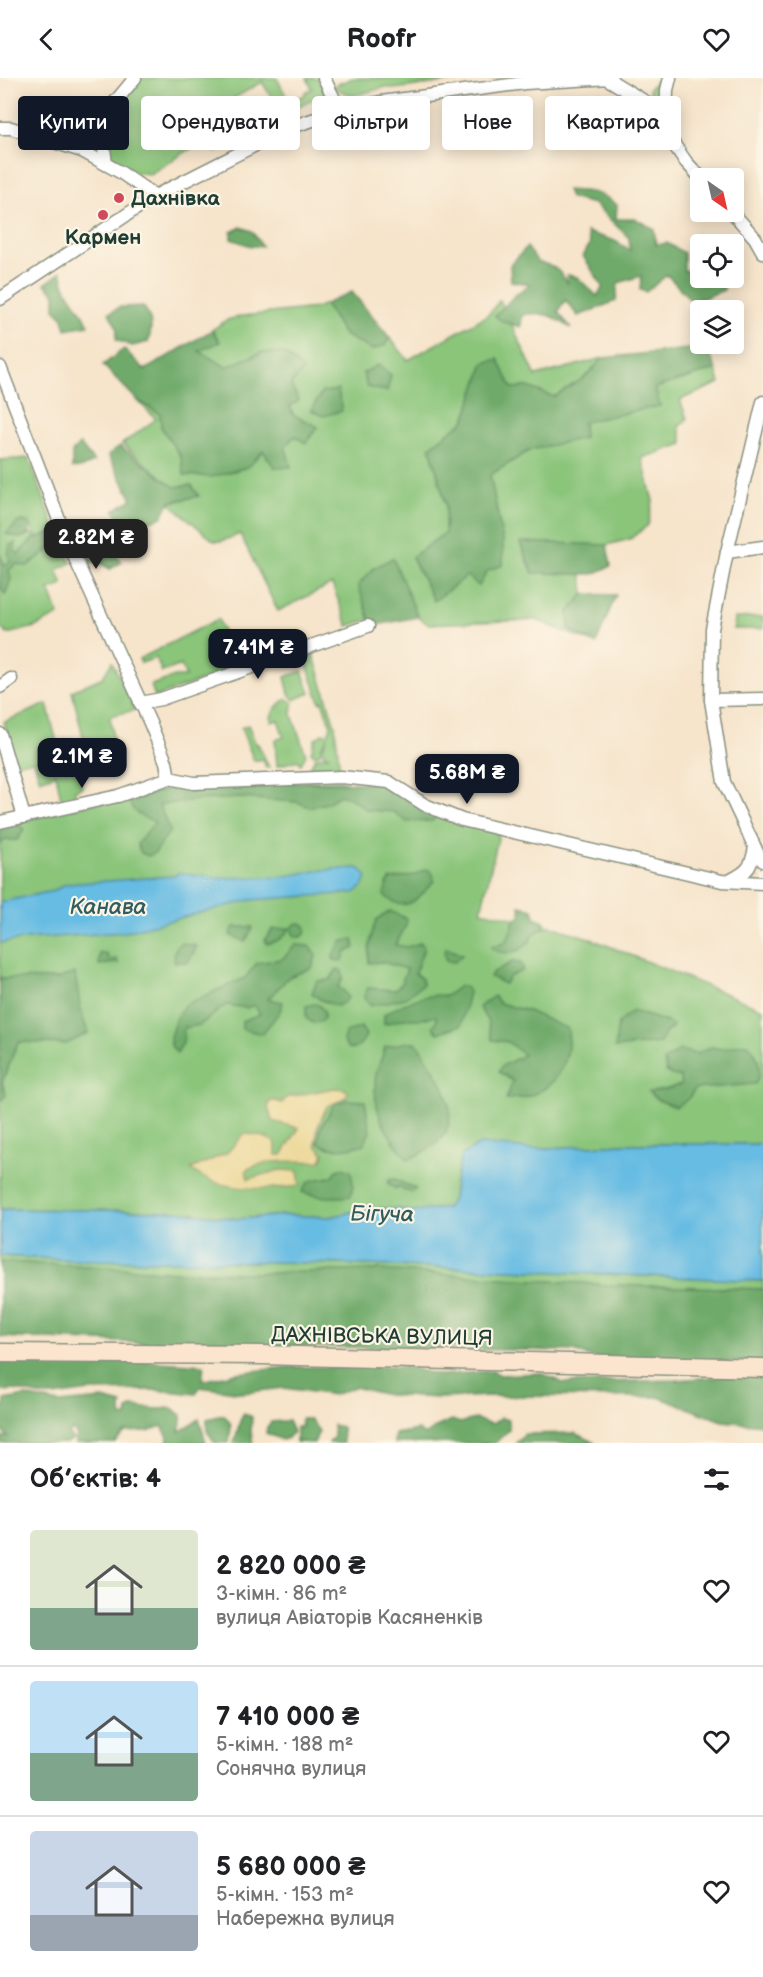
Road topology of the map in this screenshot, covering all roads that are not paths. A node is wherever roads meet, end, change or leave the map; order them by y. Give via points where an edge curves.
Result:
1 (135, 78) edge
2 (324, 78) edge
3 (606, 78) edge
4 (611, 78) edge
5 (670, 78) edge
6 (524, 80) edge
7 (333, 96) edge
8 (420, 96) edge
9 (637, 96) edge
10 (667, 96) edge
11 (312, 120) edge
12 (0, 128) edge
13 (678, 150) edge
14 (106, 164) junction
15 (692, 168) edge
16 (155, 196) junction
17 (741, 222) edge
18 (763, 252) edge
19 (0, 299) edge
20 (0, 367) edge
21 (763, 402) edge
22 (763, 547) edge
23 (726, 552) junction
24 (368, 626) dead end
25 (11, 680) dead end
26 (0, 687) edge
27 (763, 699) edge
28 (711, 700) junction
29 (140, 703) junction
30 (0, 734) edge
31 (170, 778) junction
32 (24, 817) junction
33 (0, 822) edge
34 (755, 848) junction
35 (763, 861) edge
36 (728, 882) junction
37 (763, 883) edge
38 (0, 1353) edge
39 (763, 1368) edge

1 - 14 street via 110,108 102,132
2 - 7 street
3 - 4 street
3 - 6 street
3 - 9 street
5 - 10 street
6 - 8 street
11 - 16 street
12 - 14 street via 82,151
13 - 15 street
14 - 16 street
16 - 19 street
17 - 18 street
20 - 29 street via 74,557
21 - 23 street
22 - 23 street
23 - 28 street via 712,628
24 - 29 street
25 - 26 street
27 - 28 street
28 - 34 street via 724,782
29 - 31 street
30 - 32 street
31 - 32 street via 118,796
31 - 36 street via 194,783 341,777 389,782 425,805 462,820
32 - 33 street
34 - 35 street
34 - 36 street via 752,864 745,873
36 - 37 street
38 - 39 street, ДАХНІВСЬКА ВУЛИЦЯ

